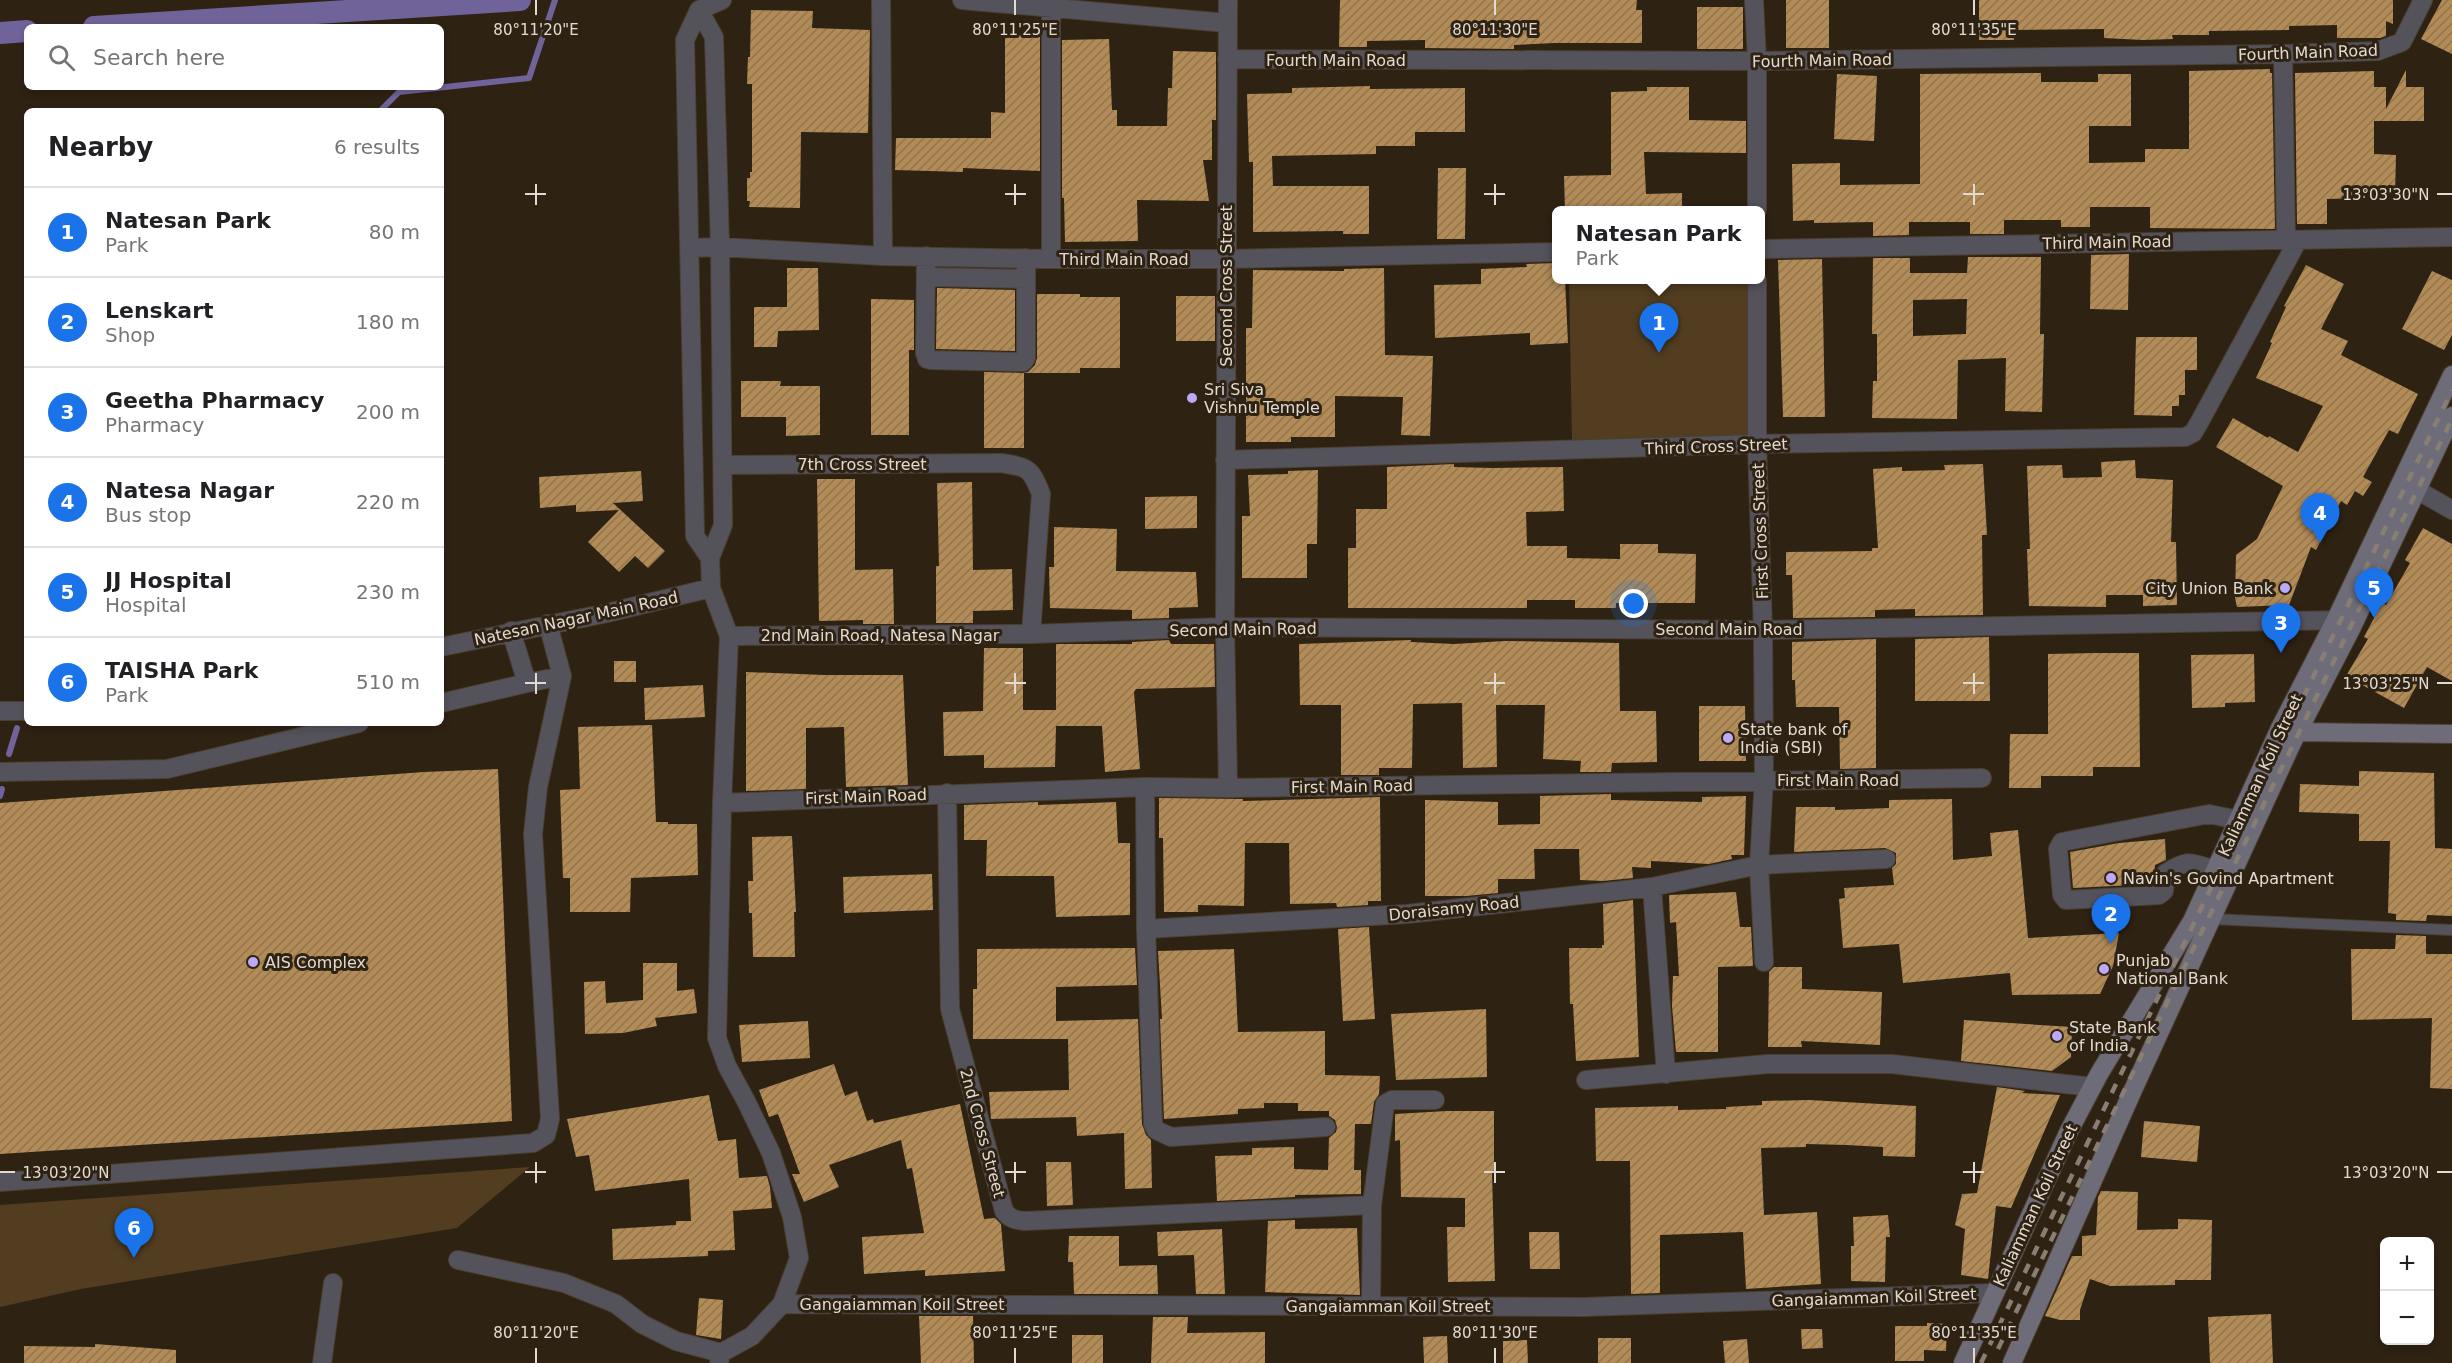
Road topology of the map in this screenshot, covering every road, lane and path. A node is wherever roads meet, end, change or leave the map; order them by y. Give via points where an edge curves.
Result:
1 (722, 0) edge
2 (881, 0) edge
3 (962, 0) edge
4 (1228, 0) edge
5 (1754, 0) edge
6 (2423, 0) edge
7 (1051, 8) junction
8 (699, 10) junction
9 (1227, 23) junction
10 (2283, 54) junction
11 (1227, 59) junction
12 (1757, 61) junction
13 (1757, 206) edge
14 (2452, 237) edge
15 (2292, 240) junction
16 (720, 247) junction
17 (690, 248) junction
18 (1765, 249) edge
19 (1552, 252) edge
20 (883, 256) junction
21 (926, 256) junction
22 (1026, 258) junction
23 (1051, 259) junction
24 (1226, 259) junction
25 (926, 277) junction
26 (1026, 279) junction
27 (1757, 284) edge
28 (2452, 375) edge
29 (2452, 416) edge
30 (1757, 444) junction
31 (1226, 460) junction
32 (723, 465) junction
33 (2417, 490) junction
34 (2452, 510) edge
35 (710, 558) junction
36 (711, 588) junction
37 (2336, 620) junction
38 (2354, 621) junction
39 (548, 624) junction
40 (1226, 627) junction
41 (1762, 630) junction
42 (511, 632) junction
43 (1032, 634) junction
44 (729, 636) junction
45 (444, 646) edge
46 (562, 676) junction
47 (527, 683) junction
48 (444, 703) edge
49 (0, 711) edge
50 (24, 711) edge
51 (346, 726) edge
52 (2289, 730) junction
53 (2452, 734) edge
54 (0, 772) edge
55 (1982, 778) dead end
56 (1764, 779) junction
57 (1145, 787) junction
58 (1228, 788) junction
59 (947, 793) junction
60 (722, 802) junction
61 (2238, 820) junction
62 (1886, 859) dead end
63 (1759, 865) junction
64 (2215, 870) junction
65 (1652, 887) junction
66 (2212, 919) junction
67 (1146, 929) junction
68 (2452, 930) edge
69 (1764, 962) dead end
70 (1666, 1074) junction
71 (1586, 1080) dead end
72 (2092, 1087) junction
73 (1435, 1100) dead end
74 (1326, 1127) dead end
75 (0, 1182) edge
76 (1372, 1205) junction
77 (458, 1260) dead end
78 (333, 1283) dead end
79 (1994, 1293) junction
80 (782, 1304) junction
81 (1371, 1306) junction
82 (720, 1358) edge
83 (322, 1363) edge
84 (1963, 1363) edge
85 (2012, 1363) edge

1 - 8 street
2 - 20 street
3 - 7 street
4 - 9 street, Second Cross Street
5 - 12 street
6 - 10 street, Fourth Main Road via 2402,42 2378,51
7 - 9 street
7 - 23 street
8 - 16 street via 714,37
8 - 17 street via 685,40
9 - 11 street, Second Cross Street
10 - 12 street, Fourth Main Road
10 - 15 street
11 - 12 street, Fourth Main Road
11 - 24 street, Second Cross Street
12 - 13 street
14 - 15 street, Third Main Road
15 - 18 street, Third Main Road
15 - 30 street, Third Cross Street via 2199,423 2185,437
16 - 17 street, Third Main Road
16 - 20 street, Third Main Road
16 - 32 street
17 - 35 street via 695,536
19 - 24 street, Third Main Road
20 - 21 street, Third Main Road
21 - 22 street, Third Main Road
21 - 25 street
22 - 23 street, Third Main Road
22 - 26 street
23 - 24 street, Third Main Road
24 - 31 street, Second Cross Street
25 - 26 street
25 - 26 street via 927,359 1000,362 1023,362 1026,358
27 - 30 street, First Cross Street
28 - 37 main road, Kaliamman Koil Street
29 - 33 main road, Kaliamman Koil Street
30 - 31 street, Third Cross Street
30 - 41 street, First Cross Street
31 - 40 street, Second Cross Street
32 - 35 street via 723,525
32 - 43 street, 7th Cross Street via 1020,466 1034,474 1041,494
33 - 34 street
33 - 38 main road, Kaliamman Koil Street
35 - 36 street
36 - 39 street, Natesan Nagar Main Road
36 - 44 street
37 - 38 street, Second Main Road
37 - 41 street, Second Main Road
37 - 52 main road, Kaliamman Koil Street
38 - 52 main road, Kaliamman Koil Street
39 - 42 street, Natesan Nagar Main Road
39 - 46 street
40 - 41 street, Second Main Road
40 - 43 street, Second Main Road
40 - 58 street, Second Cross Street
41 - 56 street, First Cross Street
42 - 45 street, Natesan Nagar Main Road
42 - 47 street
43 - 44 street, 2nd Main Road, Natesa Nagar
44 - 60 street
46 - 47 street
46 - 75 street via 538,787 533,834 550,1119 546,1135 533,1143
47 - 48 street
49 - 50 street
51 - 54 street via 166,769
52 - 53 main road
52 - 61 main road, Kaliamman Koil Street
52 - 66 main road, Kaliamman Koil Street
55 - 56 street, First Main Road
56 - 58 street, First Main Road
56 - 63 street, First Cross Street
57 - 58 street, First Main Road
57 - 59 street, First Main Road
57 - 67 street
59 - 60 street, First Main Road
59 - 76 street, 2nd Cross Street via 950,1009 1008,1217 1025,1221
60 - 80 street via 717,1038 771,1153 792,1217 799,1258
61 - 64 main road, Kaliamman Koil Street
61 - 64 street via 2209,814 2062,842 2058,849 2062,896 2066,900 2159,895 2164,891 2166,873 2182,862
62 - 63 street, Doraisamy Road
63 - 65 street, Doraisamy Road
63 - 69 street, First Cross Street
64 - 72 main road, Kaliamman Koil Street via 2192,921
65 - 67 street, Doraisamy Road via 1407,914
65 - 70 street
66 - 68 lane
66 - 85 main road, Kaliamman Koil Street
67 - 74 street via 1152,1114 1156,1130 1171,1137
70 - 71 street
70 - 72 street via 1768,1065 1892,1065
72 - 79 main road, Kaliamman Koil Street
73 - 76 street via 1392,1100 1385,1104
76 - 81 street
77 - 82 street via 572,1286 616,1304 642,1324 676,1341
78 - 83 street
79 - 81 street, Gangaiamman Koil Street via 1584,1307
79 - 84 main road, Kaliamman Koil Street
80 - 81 street, Gangaiamman Koil Street
80 - 82 street via 752,1336

